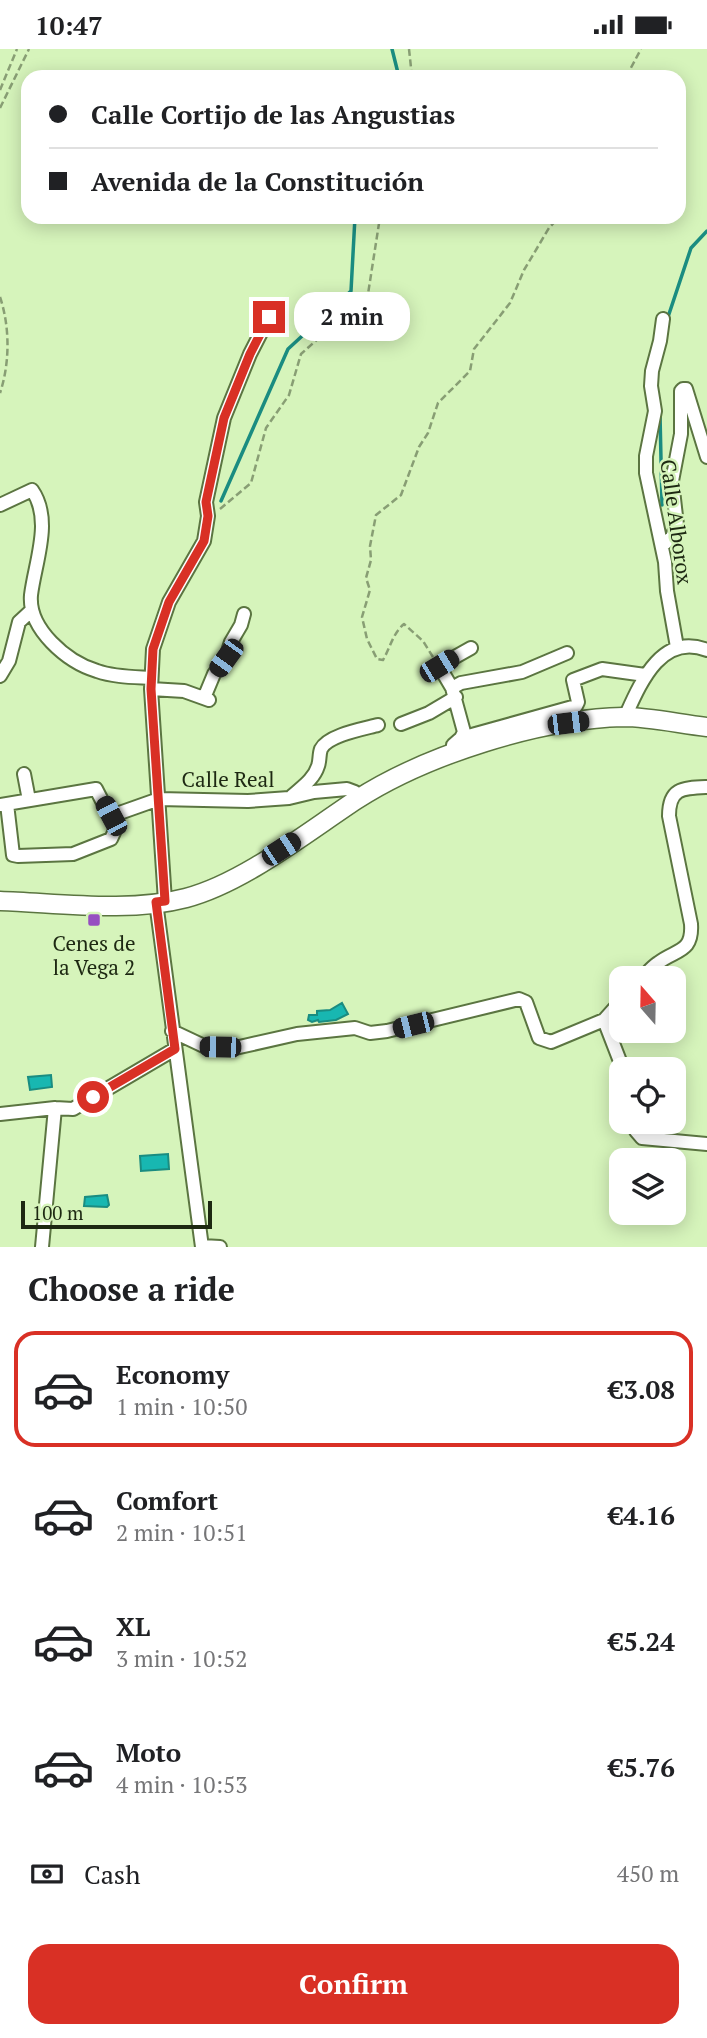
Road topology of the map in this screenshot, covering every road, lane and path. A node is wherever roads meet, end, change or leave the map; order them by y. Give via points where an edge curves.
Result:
1 (17, 49) edge
2 (29, 49) edge
3 (409, 49) edge
4 (641, 49) edge
5 (411, 70) edge
6 (630, 70) edge
7 (0, 90) edge
8 (0, 108) edge
9 (379, 224) edge
10 (553, 224) edge
11 (0, 297) edge
12 (269, 317) dead end
13 (663, 319) dead end
14 (0, 393) edge
15 (707, 457) edge
16 (0, 505) edge
17 (208, 516) junction
18 (662, 546) junction
19 (32, 611) junction
20 (244, 614) dead end
21 (677, 647) junction
22 (471, 648) dead end
23 (707, 650) edge
24 (567, 653) dead end
25 (454, 657) junction
26 (645, 675) junction
27 (0, 676) edge
28 (150, 683) junction
29 (454, 692) junction
30 (625, 717) junction
31 (401, 725) dead end
32 (378, 726) dead end
33 (707, 727) edge
34 (457, 746) junction
35 (24, 774) dead end
36 (707, 787) edge
37 (289, 798) junction
38 (359, 798) junction
39 (159, 799) junction
40 (29, 800) junction
41 (4, 804) edge
42 (111, 816) junction
43 (0, 901) edge
44 (160, 902) junction
45 (655, 966) edge
46 (609, 1014) edge
47 (604, 1020) junction
48 (172, 1031) junction
49 (175, 1049) junction
50 (618, 1057) edge
51 (55, 1108) junction
52 (0, 1114) edge
53 (639, 1134) edge
54 (707, 1144) edge
55 (202, 1246) edge
56 (42, 1247) edge
57 (220, 1247) edge

1 - 7 path
2 - 8 path
3 - 5 path
4 - 6 path
9 - 17 path via 368,294 301,354 289,395 266,428 251,483
10 - 25 path via 510,303 474,349 470,371 438,403 401,495 376,516 366,577 370,590 362,617 377,659 383,660 404,624 433,657
11 - 14 path via 8,355
12 - 17 street via 224,418 206,502
13 - 18 street, Calle Alborox via 652,371 655,411 646,456
15 - 18 street via 683,389 672,481 677,525
16 - 19 street via 32,490 37,497 42,520
17 - 28 street via 204,541 169,602 153,649
18 - 21 street, Calle Alborox
19 - 27 street via 19,622 9,661
19 - 28 street via 55,646 74,660 97,671
20 - 28 street via 226,658 214,674 207,699
21 - 23 street
21 - 26 street
22 - 25 street
24 - 29 street via 522,671 461,683
25 - 29 street via 439,666
26 - 30 street
26 - 34 street via 602,669 573,680 576,706
28 - 39 street
29 - 31 street via 429,713
29 - 34 street via 464,732
30 - 33 street
30 - 34 street via 568,723
32 - 37 street via 328,741 310,780
34 - 38 street
35 - 40 street
36 - 45 street via 687,787 669,802 691,924 690,941
37 - 38 street, Calle Real via 347,789
37 - 39 street, Calle Real
38 - 44 street via 223,883 186,898
39 - 42 street, Calle Real
39 - 44 street
40 - 41 street
40 - 42 street via 96,789
41 - 42 street via 13,855 18,856 73,854 111,839 116,828
43 - 44 street
44 - 48 street
46 - 47 street
47 - 48 street via 551,1042 539,1038 526,1002 519,999 387,1031 370,1033 355,1028 298,1034 235,1048 206,1047
47 - 50 street
48 - 49 street
49 - 51 street via 73,1109
49 - 55 street
51 - 52 street
51 - 56 street
53 - 54 street
55 - 57 street

